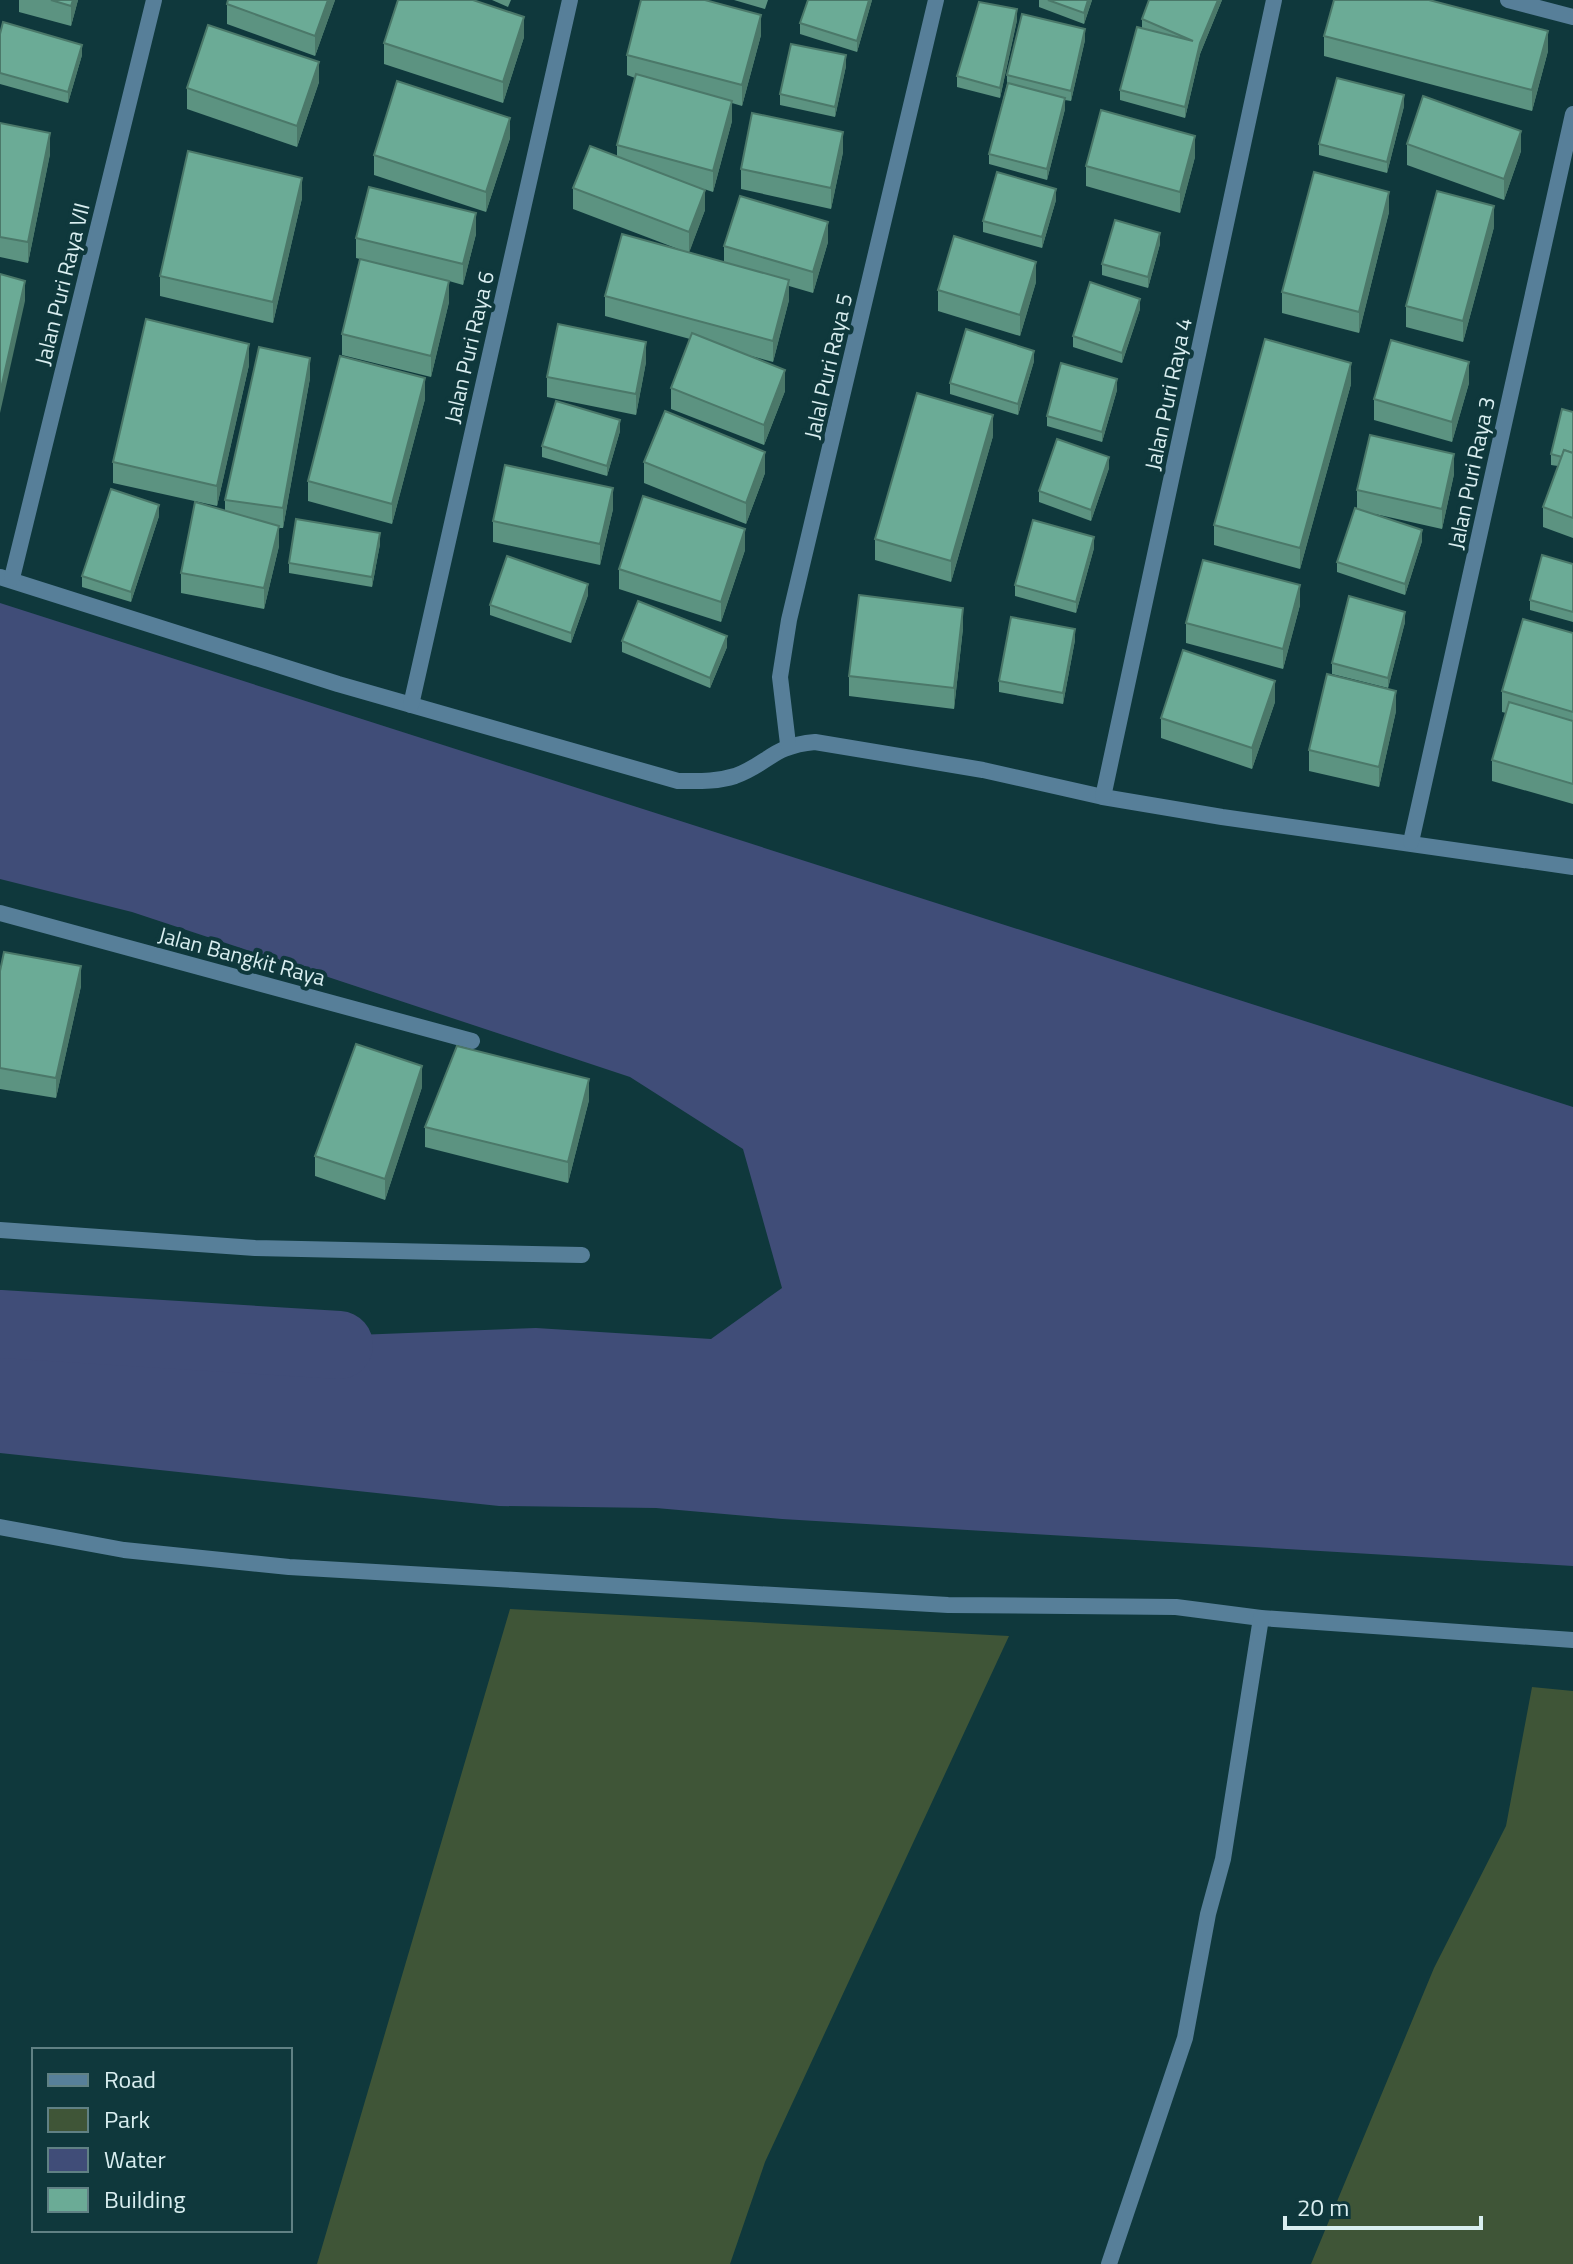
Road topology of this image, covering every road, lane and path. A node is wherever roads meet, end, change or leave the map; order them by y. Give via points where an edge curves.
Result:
1 (154, 0) edge
2 (570, 0) edge
3 (936, 0) edge
4 (1274, 0) edge
5 (1508, 0) edge
6 (1573, 17) edge
7 (1573, 114) edge
8 (6, 577) edge
9 (411, 705) junction
10 (788, 744) junction
11 (1103, 797) junction
12 (1411, 842) junction
13 (1573, 867) edge
14 (0, 913) edge
15 (472, 1041) dead end
16 (0, 1230) edge
17 (582, 1255) dead end
18 (0, 1527) edge
19 (1261, 1618) junction
20 (1573, 1640) edge
21 (1109, 2264) edge

1 - 8 street, Jalan Puri Raya VII
2 - 9 street, Jalan Puri Raya 6
3 - 10 street, Jalal Puri Raya 5 via 789,620 780,677
4 - 11 street, Jalan Puri Raya 4
5 - 6 street
7 - 12 street, Jalan Puri Raya 3
8 - 9 street
9 - 10 street via 678,781 734,776
10 - 11 street via 815,742 968,767
11 - 12 street
12 - 13 street
14 - 15 street, Jalan Bangkit Raya
16 - 17 street via 255,1248
18 - 19 street via 124,1550 289,1567 948,1605 1176,1607
19 - 20 street
19 - 21 street via 1223,1859 1185,2038

